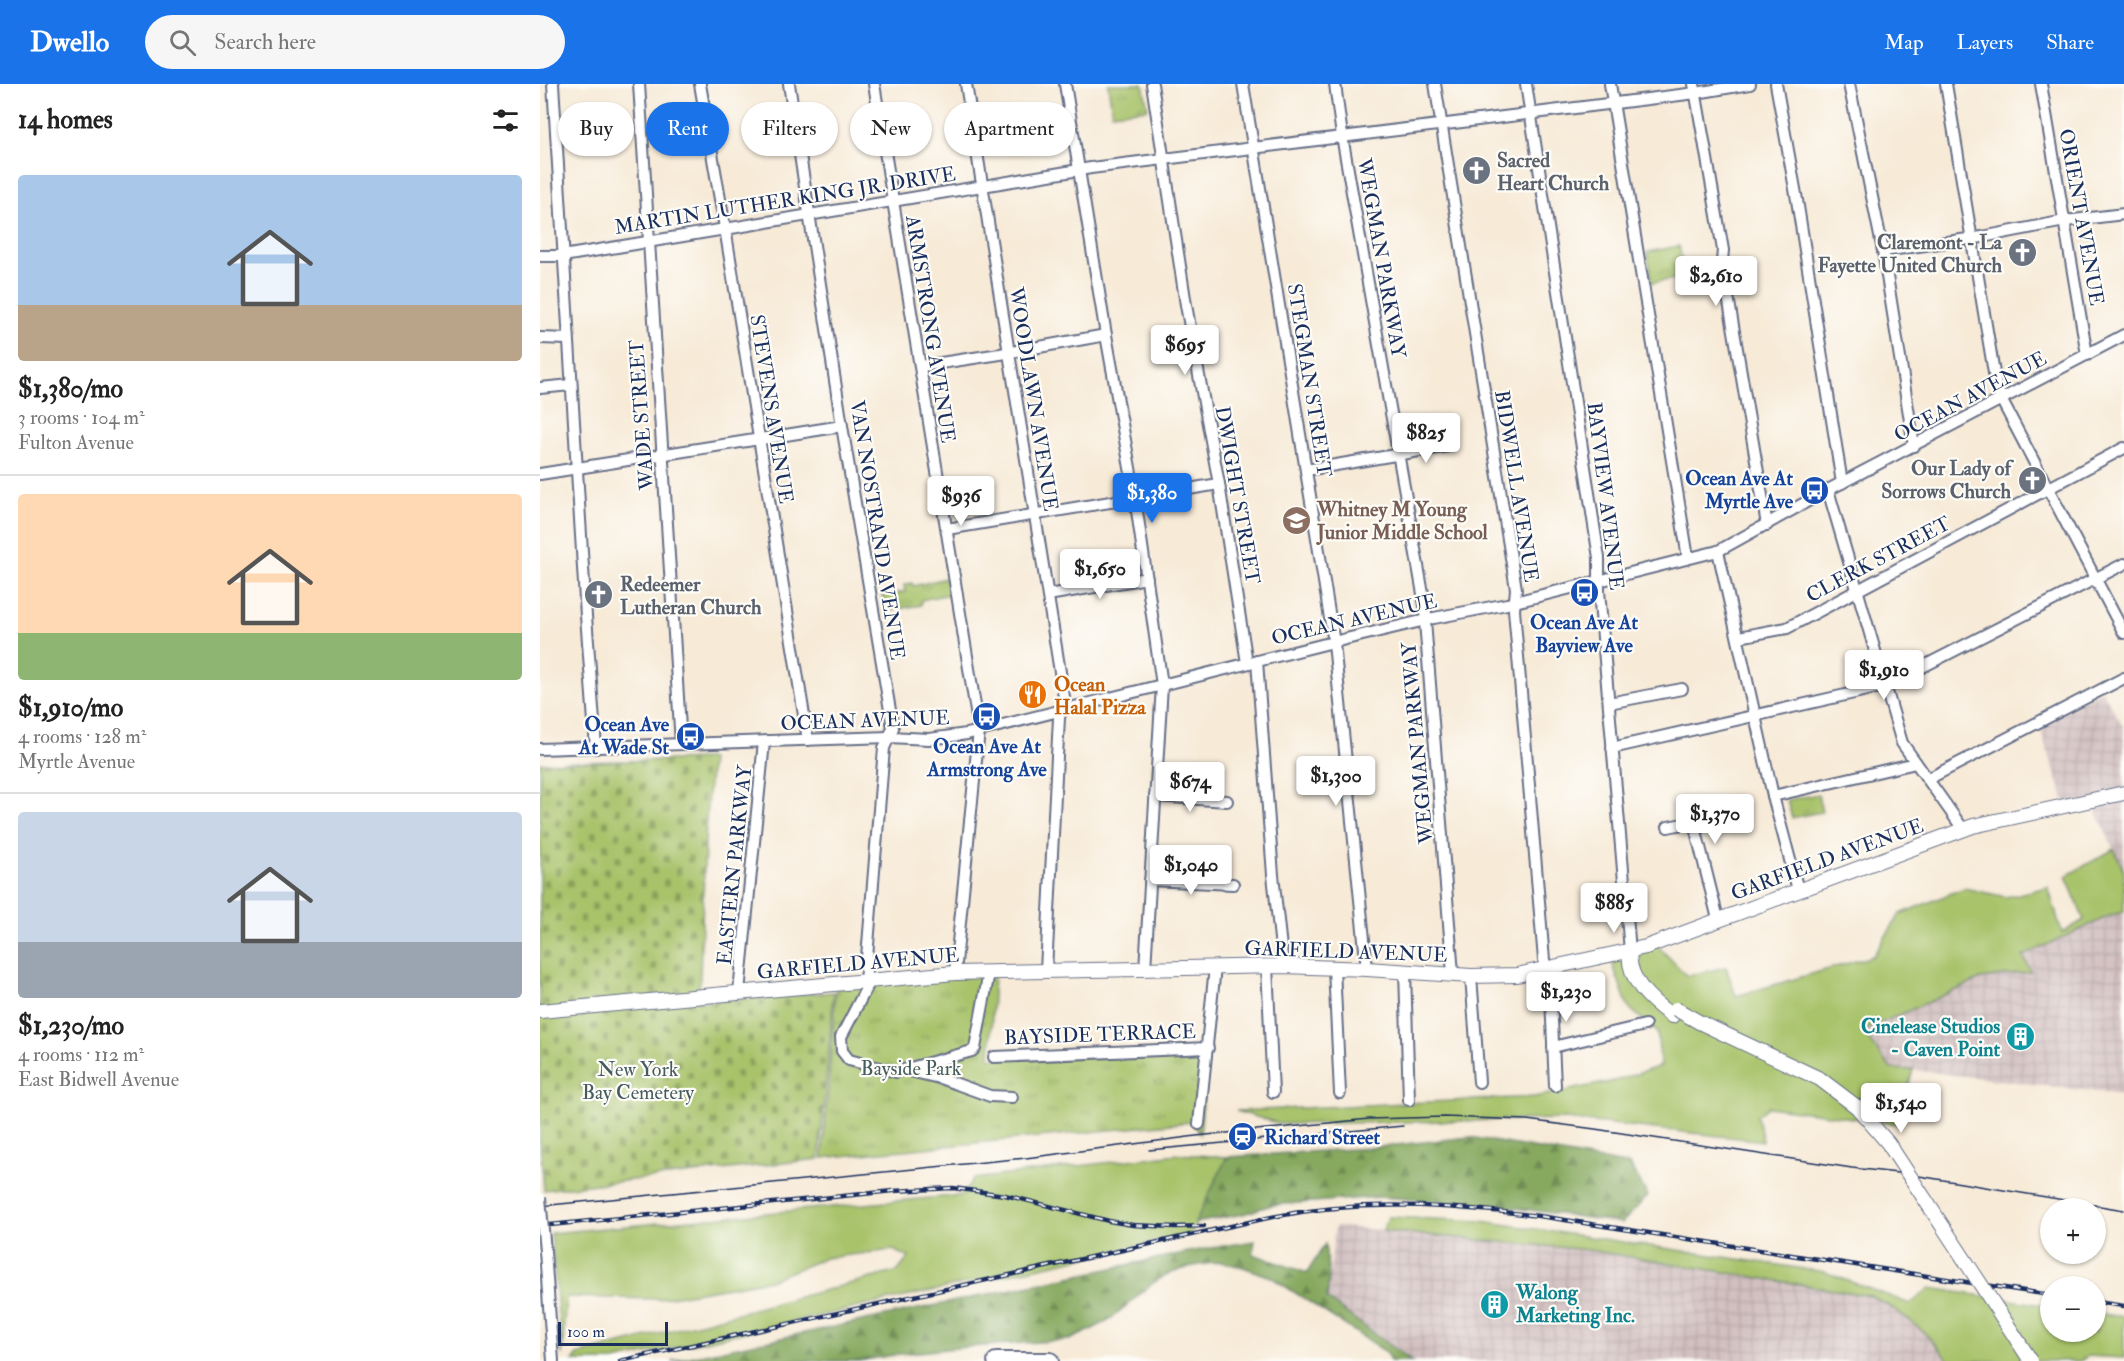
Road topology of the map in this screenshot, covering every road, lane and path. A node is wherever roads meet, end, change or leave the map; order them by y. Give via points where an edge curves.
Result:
1 (553, 84) edge
2 (639, 84) edge
3 (700, 84) edge
4 (789, 84) edge
5 (874, 84) edge
6 (966, 84) edge
7 (1065, 84) edge
8 (1152, 84) edge
9 (1243, 84) edge
10 (1335, 84) edge
11 (1435, 84) edge
12 (1526, 84) edge
13 (1610, 84) edge
14 (1750, 84) edge
15 (1776, 84) edge
16 (1850, 84) edge
17 (1946, 84) edge
18 (2041, 84) edge
19 (1695, 88) edge
20 (1613, 102) junction
21 (1531, 113) junction
22 (1441, 124) junction
23 (1342, 136) junction
24 (1254, 148) junction
25 (1164, 159) junction
26 (1079, 170) junction
27 (982, 187) junction
28 (892, 202) junction
29 (810, 214) junction
30 (2124, 214) edge
31 (2065, 221) junction
32 (725, 228) junction
33 (1971, 238) junction
34 (649, 240) junction
35 (1883, 252) junction
36 (540, 256) edge
37 (563, 256) junction
38 (1106, 335) junction
39 (2124, 335) edge
40 (540, 338) edge
41 (568, 339) junction
42 (1008, 353) junction
43 (2087, 355) junction
44 (921, 366) junction
45 (571, 385) junction
46 (540, 388) edge
47 (2001, 399) junction
48 (842, 426) junction
49 (759, 438) junction
50 (1449, 446) dead end
51 (1914, 446) junction
52 (2124, 448) edge
53 (1398, 454) junction
54 (662, 455) junction
55 (578, 469) junction
56 (1306, 470) junction
57 (540, 474) edge
58 (1842, 483) junction
59 (1219, 484) junction
60 (2048, 488) junction
61 (1828, 490) junction
62 (1134, 499) junction
63 (1034, 515) junction
64 (1767, 525) junction
65 (947, 529) junction
66 (1718, 551) junction
67 (1688, 558) junction
68 (2124, 564) edge
69 (1147, 578) junction
70 (2095, 579) junction
71 (1599, 580) junction
72 (1857, 590) junction
73 (1048, 595) junction
74 (1515, 602) junction
75 (1425, 621) junction
76 (2124, 633) edge
77 (1739, 638) junction
78 (1334, 643) junction
79 (1252, 662) junction
80 (2124, 678) edge
81 (1162, 685) junction
82 (1885, 686) junction
83 (1683, 689) dead end
84 (1609, 703) junction
85 (1061, 710) junction
86 (1756, 716) junction
87 (979, 730) junction
88 (889, 737) junction
89 (808, 740) junction
90 (764, 742) junction
91 (681, 744) junction
92 (596, 748) junction
93 (1612, 748) junction
94 (540, 749) edge
95 (1916, 763) junction
96 (1928, 779) junction
97 (2124, 793) edge
98 (1155, 796) junction
99 (1773, 796) junction
100 (1227, 801) dead end
101 (1668, 827) dead end
102 (1963, 829) junction
103 (1150, 880) junction
104 (1233, 884) dead end
105 (1798, 890) junction
106 (1718, 919) junction
107 (1630, 951) junction
108 (1267, 966) junction
109 (1283, 966) junction
110 (1215, 967) junction
111 (1334, 968) junction
112 (1547, 968) junction
113 (1145, 969) junction
114 (1366, 969) junction
115 (1046, 970) junction
116 (1405, 971) junction
117 (989, 972) junction
118 (955, 973) junction
119 (1453, 974) junction
120 (1472, 976) junction
121 (867, 981) junction
122 (739, 992) junction
123 (540, 1011) edge
124 (1674, 1012) junction
125 (1645, 1025) dead end
126 (1553, 1047) junction
127 (1208, 1048) junction
128 (994, 1057) dead end
129 (906, 1070) junction
130 (1479, 1082) dead end
131 (1555, 1086) dead end
132 (1274, 1092) dead end
133 (1340, 1093) dead end
134 (1012, 1097) dead end
135 (1409, 1100) dead end
136 (1199, 1124) dead end
137 (540, 1198) edge
138 (554, 1361) edge
139 (996, 1361) edge
140 (1050, 1361) edge
141 (2019, 1361) edge
142 (2031, 1361) edge

1 - 37 street
2 - 34 street, WADE STREET
3 - 32 street, STEVENS AVENUE
4 - 29 street, VAN NOSTRAND AVENUE
5 - 28 street, ARMSTRONG AVENUE
6 - 27 street, WOODLAWN AVENUE
7 - 26 street
8 - 25 street, DWIGHT STREET
9 - 24 street, STEGMAN STREET
10 - 23 street, WEGMAN PARKWAY
11 - 22 street, BIDWELL AVENUE
12 - 21 street, BAYVIEW AVENUE
13 - 20 street
14 - 19 street, MARTIN LUTHER KING JR. DRIVE
15 - 58 street
16 - 35 street
17 - 33 street
18 - 31 street, ORIENT AVENUE
19 - 20 street, MARTIN LUTHER KING JR. DRIVE
19 - 64 street
20 - 21 street, MARTIN LUTHER KING JR. DRIVE
20 - 67 street
21 - 22 street, MARTIN LUTHER KING JR. DRIVE
21 - 71 street, BAYVIEW AVENUE via 1599,558
22 - 23 street, MARTIN LUTHER KING JR. DRIVE
22 - 74 street, BIDWELL AVENUE
23 - 24 street, MARTIN LUTHER KING JR. DRIVE
23 - 53 street, WEGMAN PARKWAY
24 - 25 street, MARTIN LUTHER KING JR. DRIVE
24 - 56 street, STEGMAN STREET
25 - 26 street, MARTIN LUTHER KING JR. DRIVE
25 - 59 street, DWIGHT STREET
26 - 27 street, MARTIN LUTHER KING JR. DRIVE
26 - 38 street
27 - 28 street, MARTIN LUTHER KING JR. DRIVE
27 - 42 street, WOODLAWN AVENUE
28 - 29 street, MARTIN LUTHER KING JR. DRIVE
28 - 44 street, ARMSTRONG AVENUE
29 - 32 street, MARTIN LUTHER KING JR. DRIVE
29 - 48 street, VAN NOSTRAND AVENUE
30 - 31 street
31 - 33 street
31 - 43 street, ORIENT AVENUE
32 - 34 street, MARTIN LUTHER KING JR. DRIVE
32 - 49 street, STEVENS AVENUE
33 - 35 street
33 - 47 street
34 - 37 street, MARTIN LUTHER KING JR. DRIVE
34 - 54 street, WADE STREET
35 - 51 street
36 - 37 street, MARTIN LUTHER KING JR. DRIVE
37 - 41 street
38 - 42 street
38 - 62 street
39 - 43 street, OCEAN AVENUE
40 - 41 street
41 - 45 street
42 - 44 street
42 - 63 street, WOODLAWN AVENUE
43 - 47 street, OCEAN AVENUE
44 - 65 street, ARMSTRONG AVENUE
45 - 46 street
45 - 55 street
47 - 51 street, OCEAN AVENUE
47 - 60 street
48 - 49 street
48 - 88 street, VAN NOSTRAND AVENUE via 893,728
49 - 54 street
49 - 89 street, STEVENS AVENUE
50 - 53 street
51 - 58 street, OCEAN AVENUE
52 - 60 street, CLERK STREET
53 - 56 street
53 - 75 street, WEGMAN PARKWAY
54 - 55 street
54 - 91 street, WADE STREET
55 - 57 street
55 - 92 street
56 - 78 street, STEGMAN STREET
58 - 61 street, OCEAN AVENUE
59 - 62 street
59 - 79 street, DWIGHT STREET
60 - 70 street
60 - 72 street, CLERK STREET
61 - 64 street, OCEAN AVENUE
61 - 72 street
62 - 63 street
62 - 69 street
63 - 65 street
63 - 73 street, WOODLAWN AVENUE
64 - 66 street, OCEAN AVENUE
65 - 87 street, ARMSTRONG AVENUE
66 - 67 street, OCEAN AVENUE
66 - 77 street
67 - 71 street, OCEAN AVENUE
68 - 70 street
69 - 73 street
69 - 81 street
70 - 76 street
70 - 82 street
71 - 74 street, OCEAN AVENUE
71 - 84 street, BAYVIEW AVENUE
72 - 77 street, CLERK STREET via 1787,628
72 - 82 street
73 - 85 street, WOODLAWN AVENUE via 1064,697
74 - 75 street, OCEAN AVENUE
74 - 112 street, BIDWELL AVENUE
75 - 78 street, OCEAN AVENUE
75 - 119 street, WEGMAN PARKWAY
77 - 86 street
78 - 79 street, OCEAN AVENUE
78 - 114 street, STEGMAN STREET
79 - 81 street, OCEAN AVENUE
79 - 109 street, DWIGHT STREET
80 - 96 street
81 - 85 street, OCEAN AVENUE
81 - 98 street
82 - 86 street
82 - 95 street via 1902,743
83 - 84 street
84 - 93 street, BAYVIEW AVENUE
85 - 87 street, OCEAN AVENUE
85 - 115 street, WOODLAWN AVENUE
86 - 93 street
86 - 99 street
87 - 88 street, OCEAN AVENUE via 928,739
87 - 118 street, ARMSTRONG AVENUE
88 - 89 street, OCEAN AVENUE
88 - 121 street, VAN NOSTRAND AVENUE via 884,748
89 - 90 street, OCEAN AVENUE
90 - 91 street, OCEAN AVENUE
90 - 122 street, EASTERN PARKWAY
91 - 92 street, OCEAN AVENUE
92 - 94 street, OCEAN AVENUE
93 - 107 street, BAYVIEW AVENUE
95 - 96 street
95 - 99 street
96 - 102 street
97 - 102 main road, GARFIELD AVENUE
98 - 100 street
98 - 103 street
99 - 105 street
101 - 106 street via 1688,823 1695,826
102 - 105 main road, GARFIELD AVENUE
103 - 104 street
103 - 113 street
105 - 106 main road, GARFIELD AVENUE
106 - 107 main road, GARFIELD AVENUE
107 - 112 main road, GARFIELD AVENUE
107 - 124 main road, BAYVIEW AVENUE via 1650,986
108 - 109 main road, GARFIELD AVENUE
108 - 110 main road, GARFIELD AVENUE
108 - 132 street
109 - 111 main road, GARFIELD AVENUE
110 - 113 main road, GARFIELD AVENUE
110 - 127 street
111 - 114 main road, GARFIELD AVENUE
111 - 133 street
112 - 120 main road, GARFIELD AVENUE via 1517,975
112 - 126 street, BIDWELL AVENUE
113 - 115 main road, GARFIELD AVENUE
114 - 116 main road, GARFIELD AVENUE
115 - 117 main road, GARFIELD AVENUE
116 - 119 main road, GARFIELD AVENUE
116 - 135 street
117 - 118 main road, GARFIELD AVENUE
117 - 129 street via 975,1048
118 - 121 main road, GARFIELD AVENUE
119 - 120 main road, GARFIELD AVENUE
120 - 130 street
121 - 122 main road, GARFIELD AVENUE
121 - 129 street via 841,1037 842,1051 849,1060 896,1072
122 - 123 main road, GARFIELD AVENUE
124 - 141 main road, BAYVIEW AVENUE via 1696,1029 1818,1087 1860,1121
124 - 142 main road, BAYVIEW AVENUE, bridge via 1820,1079 1857,1107 1888,1143
125 - 126 street
126 - 131 street, BIDWELL AVENUE
127 - 128 street, BAYSIDE TERRACE
127 - 136 street
129 - 134 street via 990,1096
137 - 138 street, bridge
139 - 140 highway

